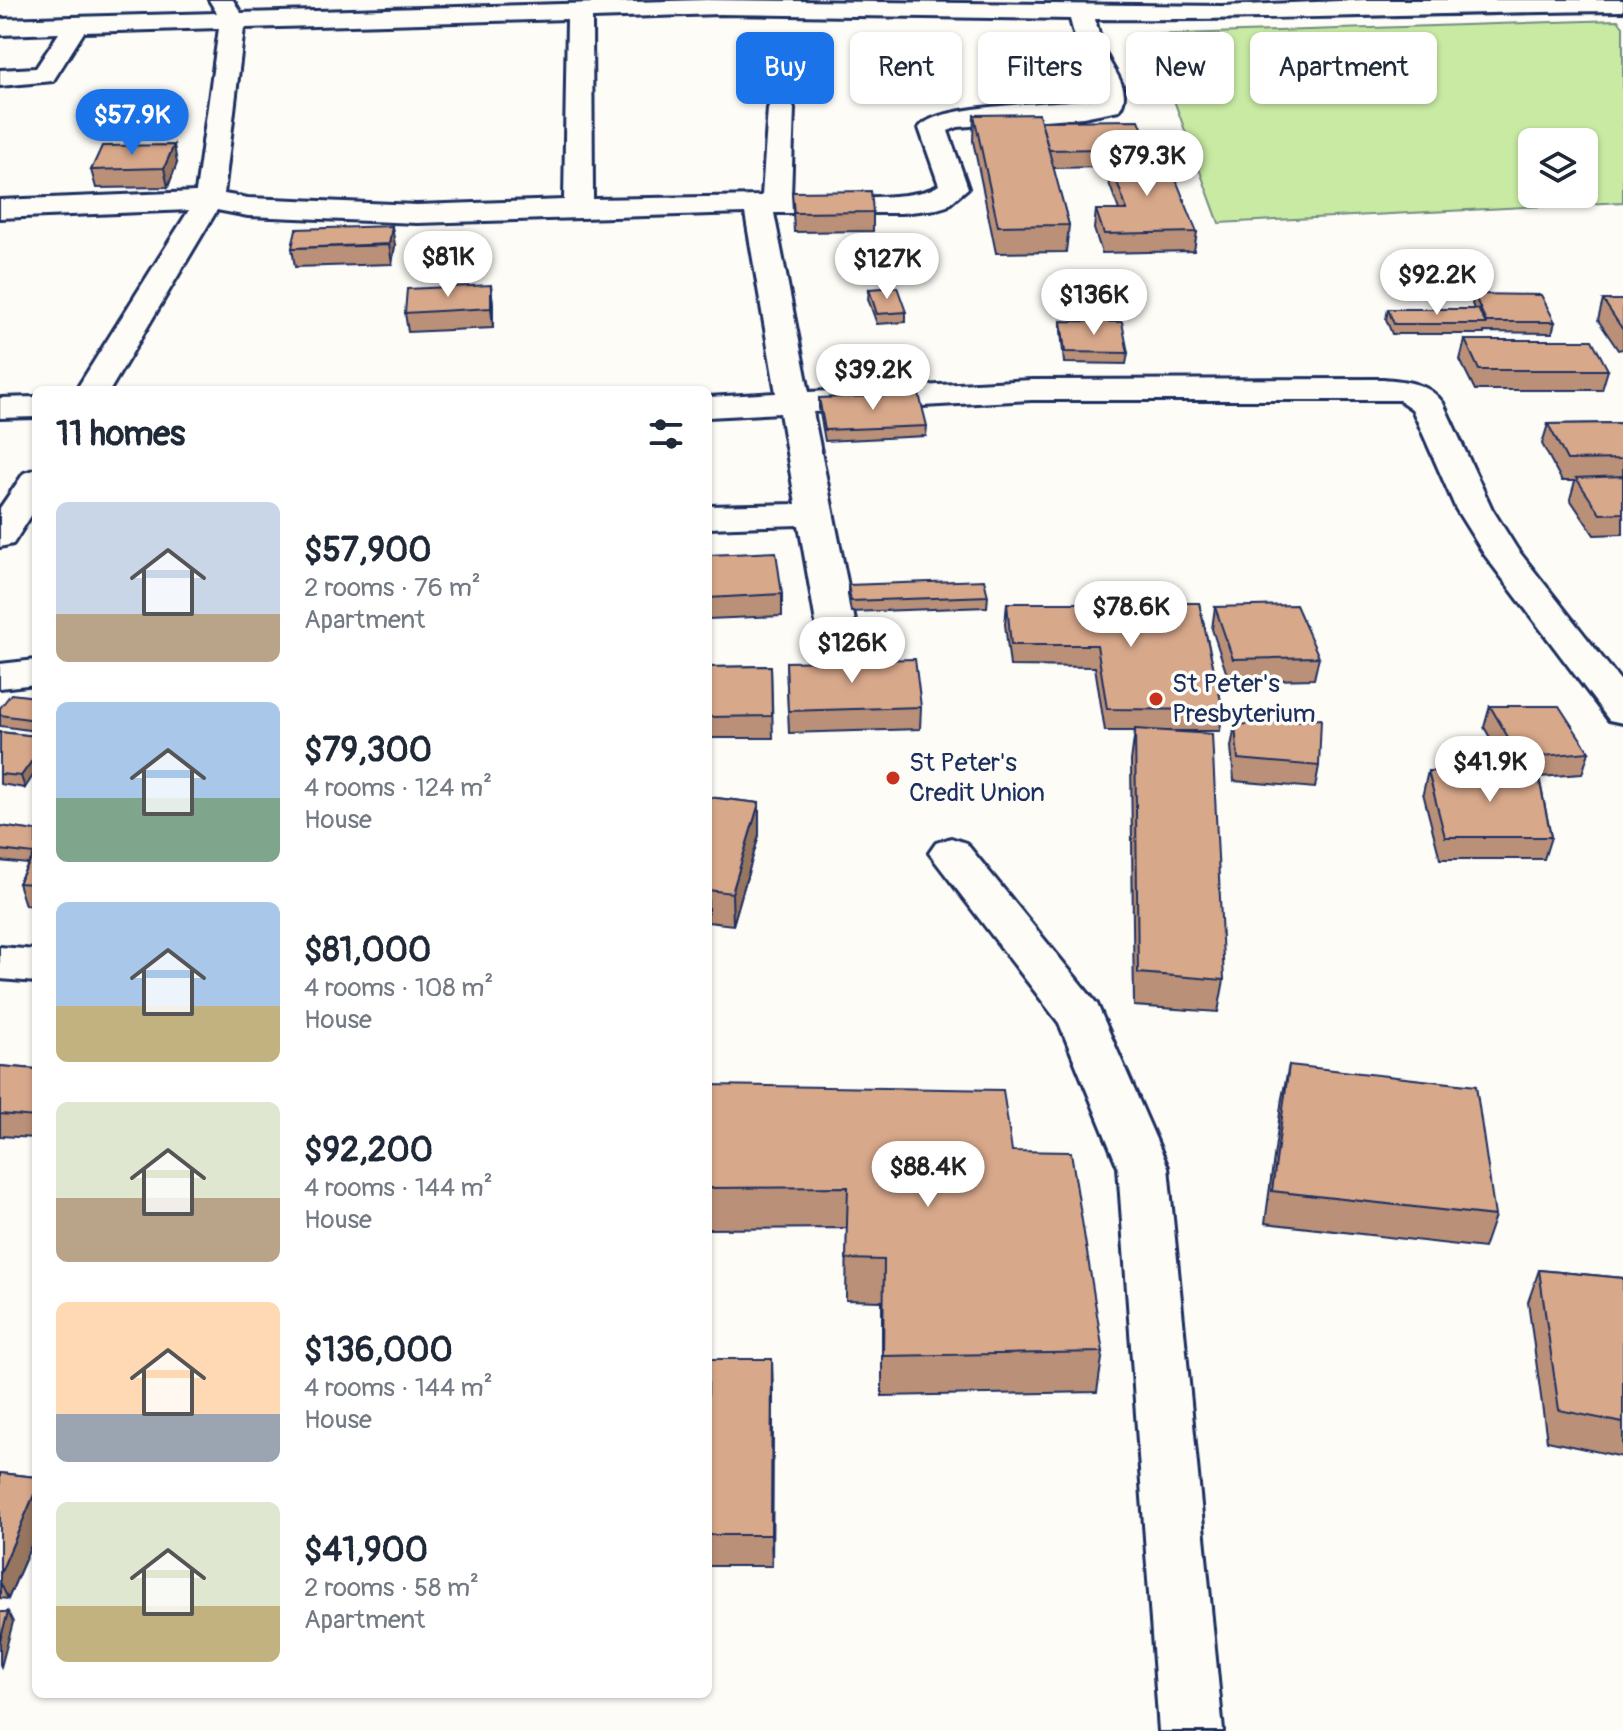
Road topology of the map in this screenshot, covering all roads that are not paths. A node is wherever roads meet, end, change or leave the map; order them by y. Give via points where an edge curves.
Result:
1 (719, 3) edge
2 (1423, 3) edge
3 (1623, 4) edge
4 (227, 9) edge
5 (580, 10) junction
6 (1080, 11) junction
7 (77, 24) junction
8 (0, 27) edge
9 (0, 78) edge
10 (781, 108) dead end
11 (209, 200) junction
12 (767, 205) junction
13 (578, 208) junction
14 (0, 209) edge
15 (95, 386) edge
16 (793, 405) junction
17 (32, 407) edge
18 (712, 407) edge
19 (0, 408) edge
20 (32, 486) edge
21 (815, 514) junction
22 (712, 517) edge
23 (0, 536) edge
24 (840, 646) dead end
25 (32, 672) edge
26 (0, 676) edge
27 (1623, 711) edge
28 (951, 853) dead end
29 (0, 963) edge
30 (32, 966) edge
31 (1191, 1731) edge

1 - 5 street
1 - 6 street
2 - 3 street
2 - 6 street via 1222,13
4 - 5 street
4 - 7 street
4 - 11 street
5 - 13 street
6 - 12 street via 1092,53 1111,88 1110,104 953,119 933,128 954,188 937,200
7 - 8 street
7 - 9 street via 44,75
10 - 12 street
11 - 13 street via 248,207 417,214
11 - 14 street
11 - 15 street
12 - 13 street
12 - 16 street
16 - 18 street
16 - 21 street
16 - 27 street via 1032,390 1407,391 1426,403 1474,509 1502,554
17 - 19 street
20 - 23 street
21 - 22 street
21 - 24 street
25 - 26 street
28 - 31 street via 1080,1016 1143,1167
29 - 30 street

